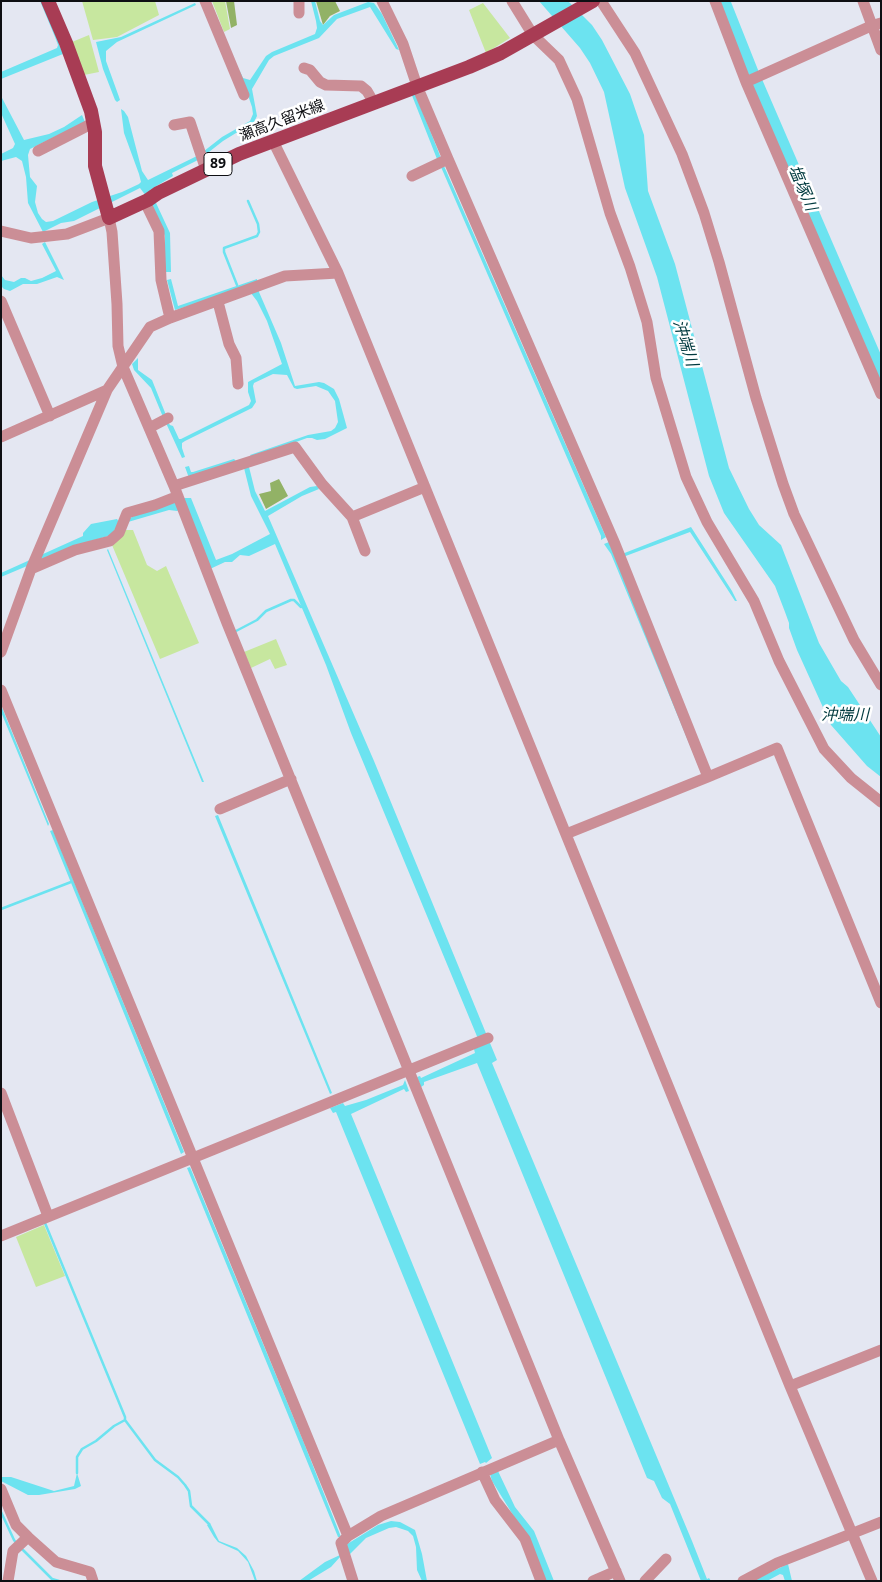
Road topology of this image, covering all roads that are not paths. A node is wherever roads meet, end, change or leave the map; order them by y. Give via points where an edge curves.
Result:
1 (48, 1) edge
2 (205, 1) edge
3 (382, 1) edge
4 (512, 1) edge
5 (593, 1) edge
6 (601, 1) edge
7 (715, 1) edge
8 (862, 1) edge
9 (876, 25) edge
10 (536, 33) junction
11 (881, 50) edge
12 (304, 68) dead end
13 (746, 82) junction
14 (417, 86) junction
15 (244, 96) dead end
16 (374, 103) junction
17 (93, 123) junction
18 (174, 126) dead end
19 (273, 141) junction
20 (38, 151) dead end
21 (448, 159) junction
22 (206, 170) junction
23 (412, 176) dead end
24 (145, 202) junction
25 (109, 218) junction
26 (1, 231) edge
27 (338, 273) junction
28 (1, 300) edge
29 (218, 302) junction
30 (170, 318) junction
31 (123, 367) junction
32 (238, 384) dead end
33 (107, 390) junction
34 (881, 394) edge
35 (50, 416) junction
36 (168, 418) dead end
37 (149, 428) junction
38 (1, 437) edge
39 (425, 487) junction
40 (176, 491) junction
41 (352, 517) junction
42 (365, 551) dead end
43 (31, 569) junction
44 (1, 652) edge
45 (881, 685) edge
46 (1, 690) edge
47 (708, 777) junction
48 (291, 779) junction
49 (881, 802) edge
50 (220, 809) dead end
51 (566, 834) junction
52 (881, 1003) edge
53 (488, 1038) dead end
54 (410, 1073) junction
55 (1, 1093) edge
56 (192, 1157) junction
57 (48, 1216) junction
58 (1, 1236) edge
59 (881, 1350) edge
60 (790, 1386) junction
61 (559, 1440) junction
62 (483, 1471) junction
63 (1, 1489) edge
64 (881, 1522) edge
65 (852, 1534) junction
66 (348, 1536) junction
67 (28, 1537) junction
68 (666, 1559) dead end
69 (618, 1576) edge
70 (8, 1581) edge
71 (93, 1581) edge
72 (353, 1581) edge
73 (541, 1581) edge
74 (593, 1581) edge
75 (645, 1581) edge
76 (743, 1581) edge
77 (872, 1581) edge

1 - 17 main road via 83,88
2 - 15 street
3 - 14 street via 403,44
4 - 10 street
5 - 10 main road, 瀬高久留米線 / 89
6 - 45 street via 635,54 682,154 711,238 770,448 794,514 854,640
7 - 13 street
8 - 9 street
9 - 11 street
9 - 13 street
10 - 14 main road, 瀬高久留米線 / 89 via 501,53
10 - 49 street via 559,60 577,99 610,213 647,322 656,378 686,477 707,522 754,601 779,661 824,749 851,778
12 - 16 street via 326,85 361,86
13 - 34 street
14 - 16 main road, 瀬高久留米線 / 89
14 - 21 street
16 - 19 main road, 瀬高久留米線 / 89
17 - 20 street
17 - 25 main road via 95,166
18 - 22 street via 190,122
19 - 22 main road, 瀬高久留米線 / 89
19 - 27 street
21 - 23 street
21 - 47 street via 615,544
22 - 24 main road, 瀬高久留米線 / 89
24 - 25 main road, 瀬高久留米線 / 89
24 - 30 street via 159,231 161,280
25 - 26 street via 67,234 31,238
25 - 31 street via 118,304 118,346
27 - 29 street via 285,276
27 - 39 street
28 - 35 street
29 - 30 street
29 - 32 street via 236,358
30 - 31 street via 150,327
31 - 33 street
31 - 37 street
33 - 35 street
33 - 43 street
35 - 38 street
36 - 37 street
37 - 40 street
39 - 41 street
39 - 51 street
40 - 41 street via 295,447
40 - 43 street via 156,506 127,513 119,532 110,541 75,550
40 - 48 street
41 - 42 street
43 - 44 street
46 - 56 street
47 - 51 street
47 - 52 street via 777,748
48 - 50 street
48 - 54 street
51 - 60 street
53 - 54 street
54 - 56 street
54 - 61 street
55 - 57 street
56 - 57 street
56 - 66 street
57 - 58 street
59 - 60 street
60 - 65 street
61 - 62 street
61 - 69 street
62 - 66 street via 381,1516
62 - 73 street via 495,1500 525,1539
63 - 67 street via 16,1525
64 - 65 street
65 - 76 street
65 - 77 street
66 - 72 street via 341,1543
67 - 70 street via 12,1551
67 - 71 street via 56,1562 90,1572
68 - 75 street
69 - 74 street

